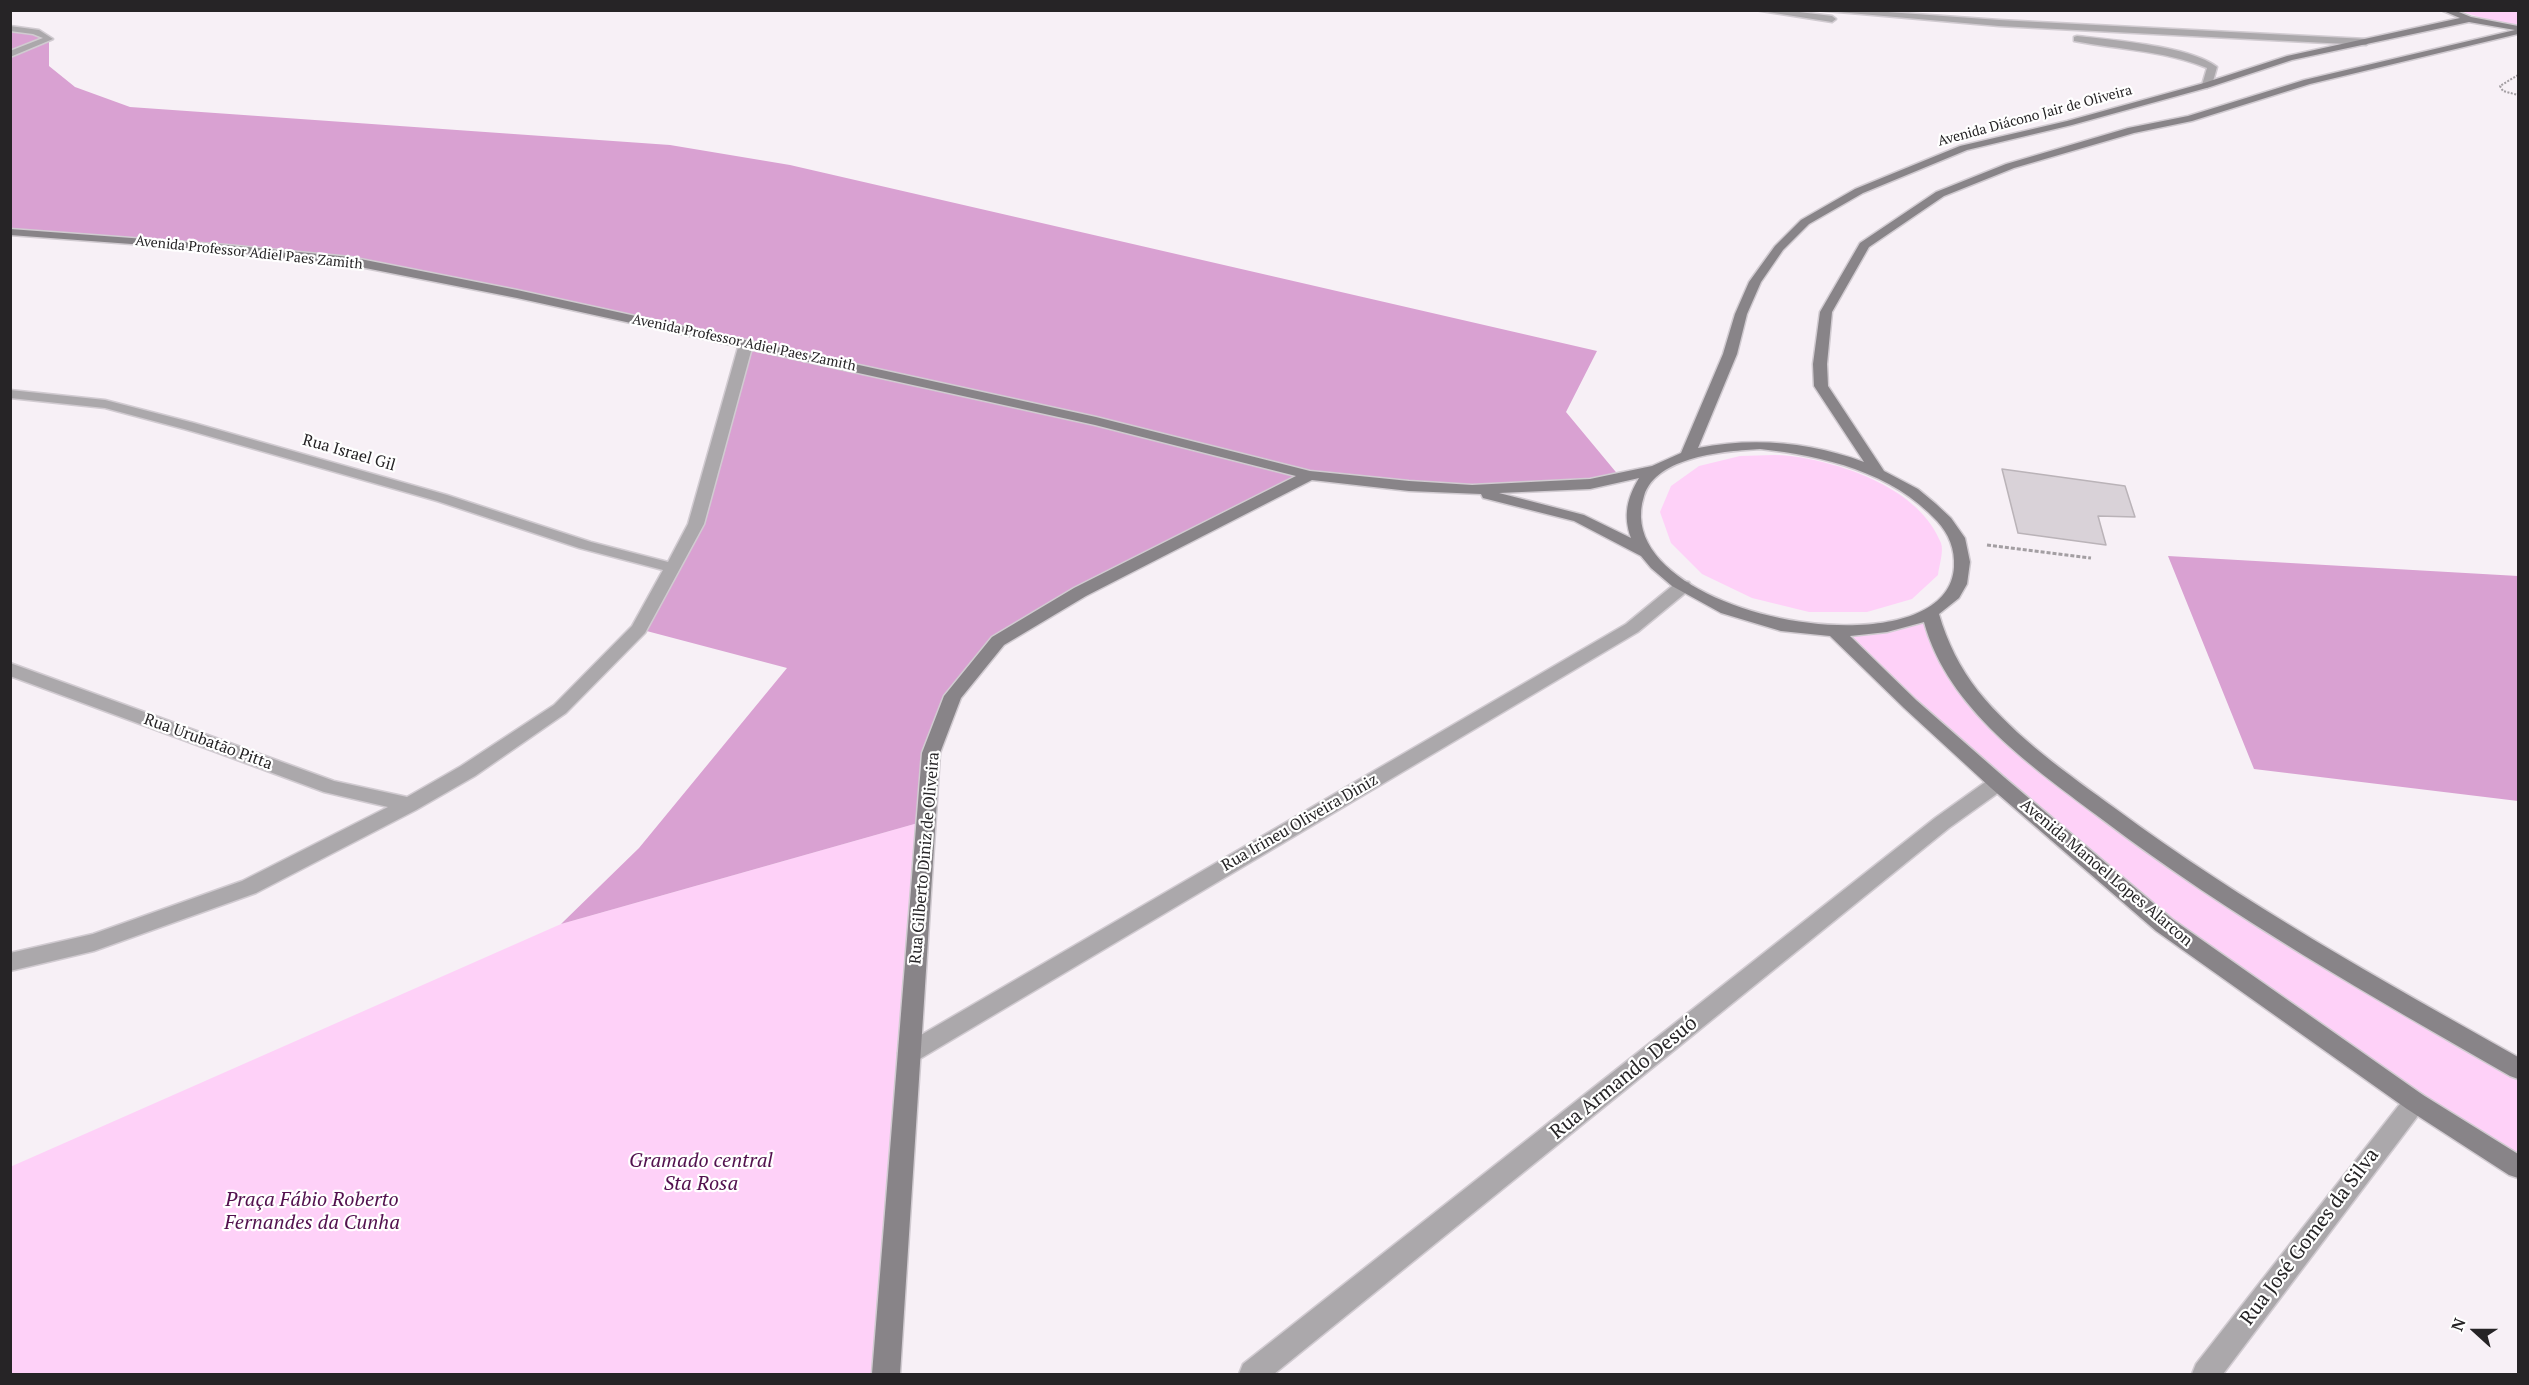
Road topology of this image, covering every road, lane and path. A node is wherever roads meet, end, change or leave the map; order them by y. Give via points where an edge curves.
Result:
1 (1759, 10) edge
2 (1819, 10) edge
3 (2445, 10) edge
4 (2469, 19) junction
5 (10, 28) edge
6 (2518, 30) edge
7 (2000, 33) dead end
8 (2064, 37) dead end
9 (2366, 42) junction
10 (10, 54) edge
11 (2518, 75) edge
12 (2207, 85) junction
13 (2518, 95) edge
14 (2183, 112) junction
15 (10, 232) edge
16 (746, 344) junction
17 (10, 394) edge
18 (1688, 454) junction
19 (1656, 470) junction
20 (1878, 472) junction
21 (1310, 475) junction
22 (1472, 490) junction
23 (1959, 542) junction
24 (1646, 552) junction
25 (2091, 558) dead end
26 (673, 568) junction
27 (1683, 586) junction
28 (1930, 613) junction
29 (1836, 632) junction
30 (10, 669) edge
31 (1998, 783) junction
32 (409, 804) junction
33 (10, 962) edge
34 (910, 1053) junction
35 (2518, 1069) edge
36 (2415, 1102) junction
37 (2518, 1167) edge
38 (886, 1374) edge
39 (1253, 1374) edge
40 (2206, 1374) edge

1 - 7 street
2 - 9 street via 1988,23
3 - 4 street
4 - 6 street
4 - 9 street, Avenida Diácono Jair de Oliveira
5 - 10 street via 49,39
6 - 14 street via 2307,82 2265,97
8 - 12 street via 2168,51 2212,67
9 - 12 street, Avenida Diácono Jair de Oliveira via 2290,58
11 - 13 path via 2500,86 2503,92
12 - 14 street via 2202,96
12 - 18 street, Avenida Diácono Jair de Oliveira via 1964,148 1859,190 1805,222 1779,248 1755,282
14 - 20 street via 2010,166 1940,194 1864,245 1826,312 1821,386
15 - 16 street, Avenida Professor Adiel Paes Zamith via 350,261
16 - 21 street, Avenida Professor Adiel Paes Zamith via 1096,421
16 - 26 street via 696,524
17 - 26 street, Rua Israel Gil via 105,404 189,426
18 - 19 street
18 - 20 street via 1722,447 1800,448
19 - 22 street, Avenida Professor Adiel Paes Zamith via 1590,484
19 - 24 street via 1640,487 1633,507 1635,529
20 - 23 street via 1914,492 1942,516
21 - 22 street, Avenida Professor Adiel Paes Zamith
21 - 34 street, Rua Gilberto Diniz de Oliveira via 1080,592 998,642 953,696 931,753
22 - 24 street, Avenida Professor Adiel Paes Zamith via 1579,518
23 - 25 path
23 - 28 street via 1964,568 1954,593
24 - 27 street
26 - 32 street via 639,629 560,709 468,771
27 - 29 street via 1716,604 1774,624
27 - 34 street, Rua Irineu Oliveira Diniz via 1632,628
28 - 29 street via 1888,628
28 - 35 street via 1936,637 1982,707 2044,765 2151,847 2346,971
29 - 31 street, Avenida Manoel Lopes Alarcon
30 - 32 street, Rua Urubatão Pitta via 331,787
31 - 36 street, Avenida Manoel Lopes Alarcon via 2164,925
31 - 39 street, Rua Armando Desuó via 1942,823
32 - 33 street via 249,887 93,942
34 - 38 street, Rua Gilberto Diniz de Oliveira
36 - 37 street, Avenida Manoel Lopes Alarcon
36 - 40 street, Rua José Gomes da Silva

